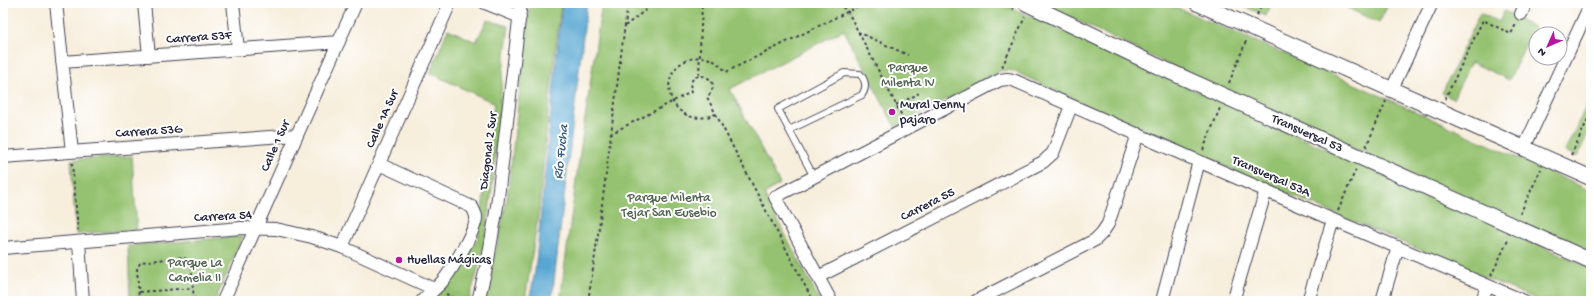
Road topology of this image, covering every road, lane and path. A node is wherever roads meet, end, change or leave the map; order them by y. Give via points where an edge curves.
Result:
1 (56, 3) edge
2 (144, 3) edge
3 (233, 3) edge
4 (356, 3) edge
5 (450, 3) edge
6 (485, 3) edge
7 (521, 3) edge
8 (628, 3) edge
9 (660, 3) edge
10 (702, 3) edge
11 (838, 3) edge
12 (865, 3) edge
13 (1197, 3) edge
14 (1432, 3) edge
15 (1591, 3) edge
16 (1028, 4) edge
17 (1523, 8) edge
18 (848, 12) junction
19 (520, 17) junction
20 (625, 26) junction
21 (858, 31) junction
22 (339, 42) junction
23 (238, 49) junction
24 (908, 55) dead end
25 (149, 56) junction
26 (699, 56) junction
27 (62, 62) junction
28 (699, 75) junction
29 (995, 83) junction
30 (1392, 89) junction
31 (917, 93) dead end
32 (672, 102) junction
33 (1443, 104) dead end
34 (896, 105) junction
35 (1071, 106) junction
36 (1591, 113) edge
37 (716, 114) junction
38 (908, 128) junction
39 (789, 130) junction
40 (610, 134) junction
41 (1138, 134) junction
42 (297, 135) junction
43 (1524, 148) junction
44 (72, 152) junction
45 (3, 157) edge
46 (1199, 161) junction
47 (379, 164) junction
48 (1566, 166) junction
49 (814, 177) junction
50 (1591, 178) edge
51 (1266, 190) junction
52 (1333, 220) junction
53 (255, 228) junction
54 (79, 242) junction
55 (342, 247) junction
56 (1398, 247) junction
57 (3, 248) edge
58 (1591, 260) edge
59 (818, 277) junction
60 (1486, 286) junction
61 (193, 288) junction
62 (434, 289) junction
63 (139, 292) junction
64 (225, 300) edge
65 (82, 301) edge
66 (139, 301) edge
67 (194, 301) edge
68 (422, 301) edge
69 (462, 301) edge
70 (478, 301) edge
71 (588, 301) edge
72 (813, 301) edge
73 (831, 301) edge
74 (976, 301) edge
75 (1162, 301) edge
76 (1233, 301) edge
77 (1308, 301) edge
78 (1382, 301) edge
79 (1482, 301) edge
80 (1524, 301) edge

1 - 27 street
2 - 25 street
3 - 23 street
4 - 22 street, Calle 1 Sur
5 - 47 street, Calle 1A Sur
6 - 19 street
7 - 19 street, Diagonal 2 Sur
8 - 20 path
9 - 20 path via 652,5
10 - 26 path
11 - 18 path
12 - 18 path
13 - 30 street
14 - 30 street
15 - 43 street
16 - 29 path
16 - 58 street, Transversal 53 via 1146,61
17 - 33 path via 1511,34 1483,20
18 - 21 path
18 - 26 path via 726,72 709,58
19 - 70 street, Diagonal 2 Sur via 496,211
20 - 40 path
21 - 24 path
21 - 34 path
22 - 23 street, Carrera 53F
22 - 42 street, Calle 1 Sur
23 - 25 street, Carrera 53F
25 - 27 street, Carrera 53F
26 - 28 path
26 - 32 path via 687,59 677,66 670,77 668,90
27 - 44 street
28 - 32 path via 691,81 691,92
28 - 37 path via 711,80 711,93 706,97
29 - 35 street, Transversal 53A via 1006,79 1013,80
29 - 38 street
30 - 43 street
31 - 34 path
32 - 37 path via 686,116 706,118
32 - 40 path
34 - 38 path
35 - 41 street, Transversal 53A
35 - 59 street, Carrera 55 via 1049,158
36 - 48 path
37 - 72 path
38 - 49 street
39 - 39 lane via 862,95 866,88 865,79 860,74 844,73 778,109
39 - 49 lane
40 - 71 path via 606,182
41 - 46 street, Transversal 53A
41 - 74 street via 1108,224 1102,233 1095,240
42 - 44 street, Carrera 53G
42 - 53 street, Calle 1 Sur
43 - 48 street
44 - 45 street, Carrera 53G
44 - 54 path
46 - 51 street, Transversal 53A
46 - 75 street
47 - 55 street, Calle 1A Sur
47 - 62 street via 472,207 476,217 475,225 448,274
48 - 50 street
49 - 59 street via 775,197
51 - 52 street, Transversal 53A
51 - 76 street
52 - 56 street, Transversal 53A
52 - 77 street
53 - 54 street, Carrera 54
53 - 55 street, Carrera 54 via 276,229
53 - 64 street, Calle 1 Sur
54 - 57 street, Carrera 54
54 - 65 street
55 - 62 street, Carrera 54
56 - 60 street, Transversal 53A
56 - 78 street
59 - 73 street
60 - 79 street
60 - 80 street, Transversal 53A
61 - 63 path
61 - 63 path via 191,264 183,257 139,264
61 - 67 path
62 - 68 street
62 - 69 path
63 - 66 path

